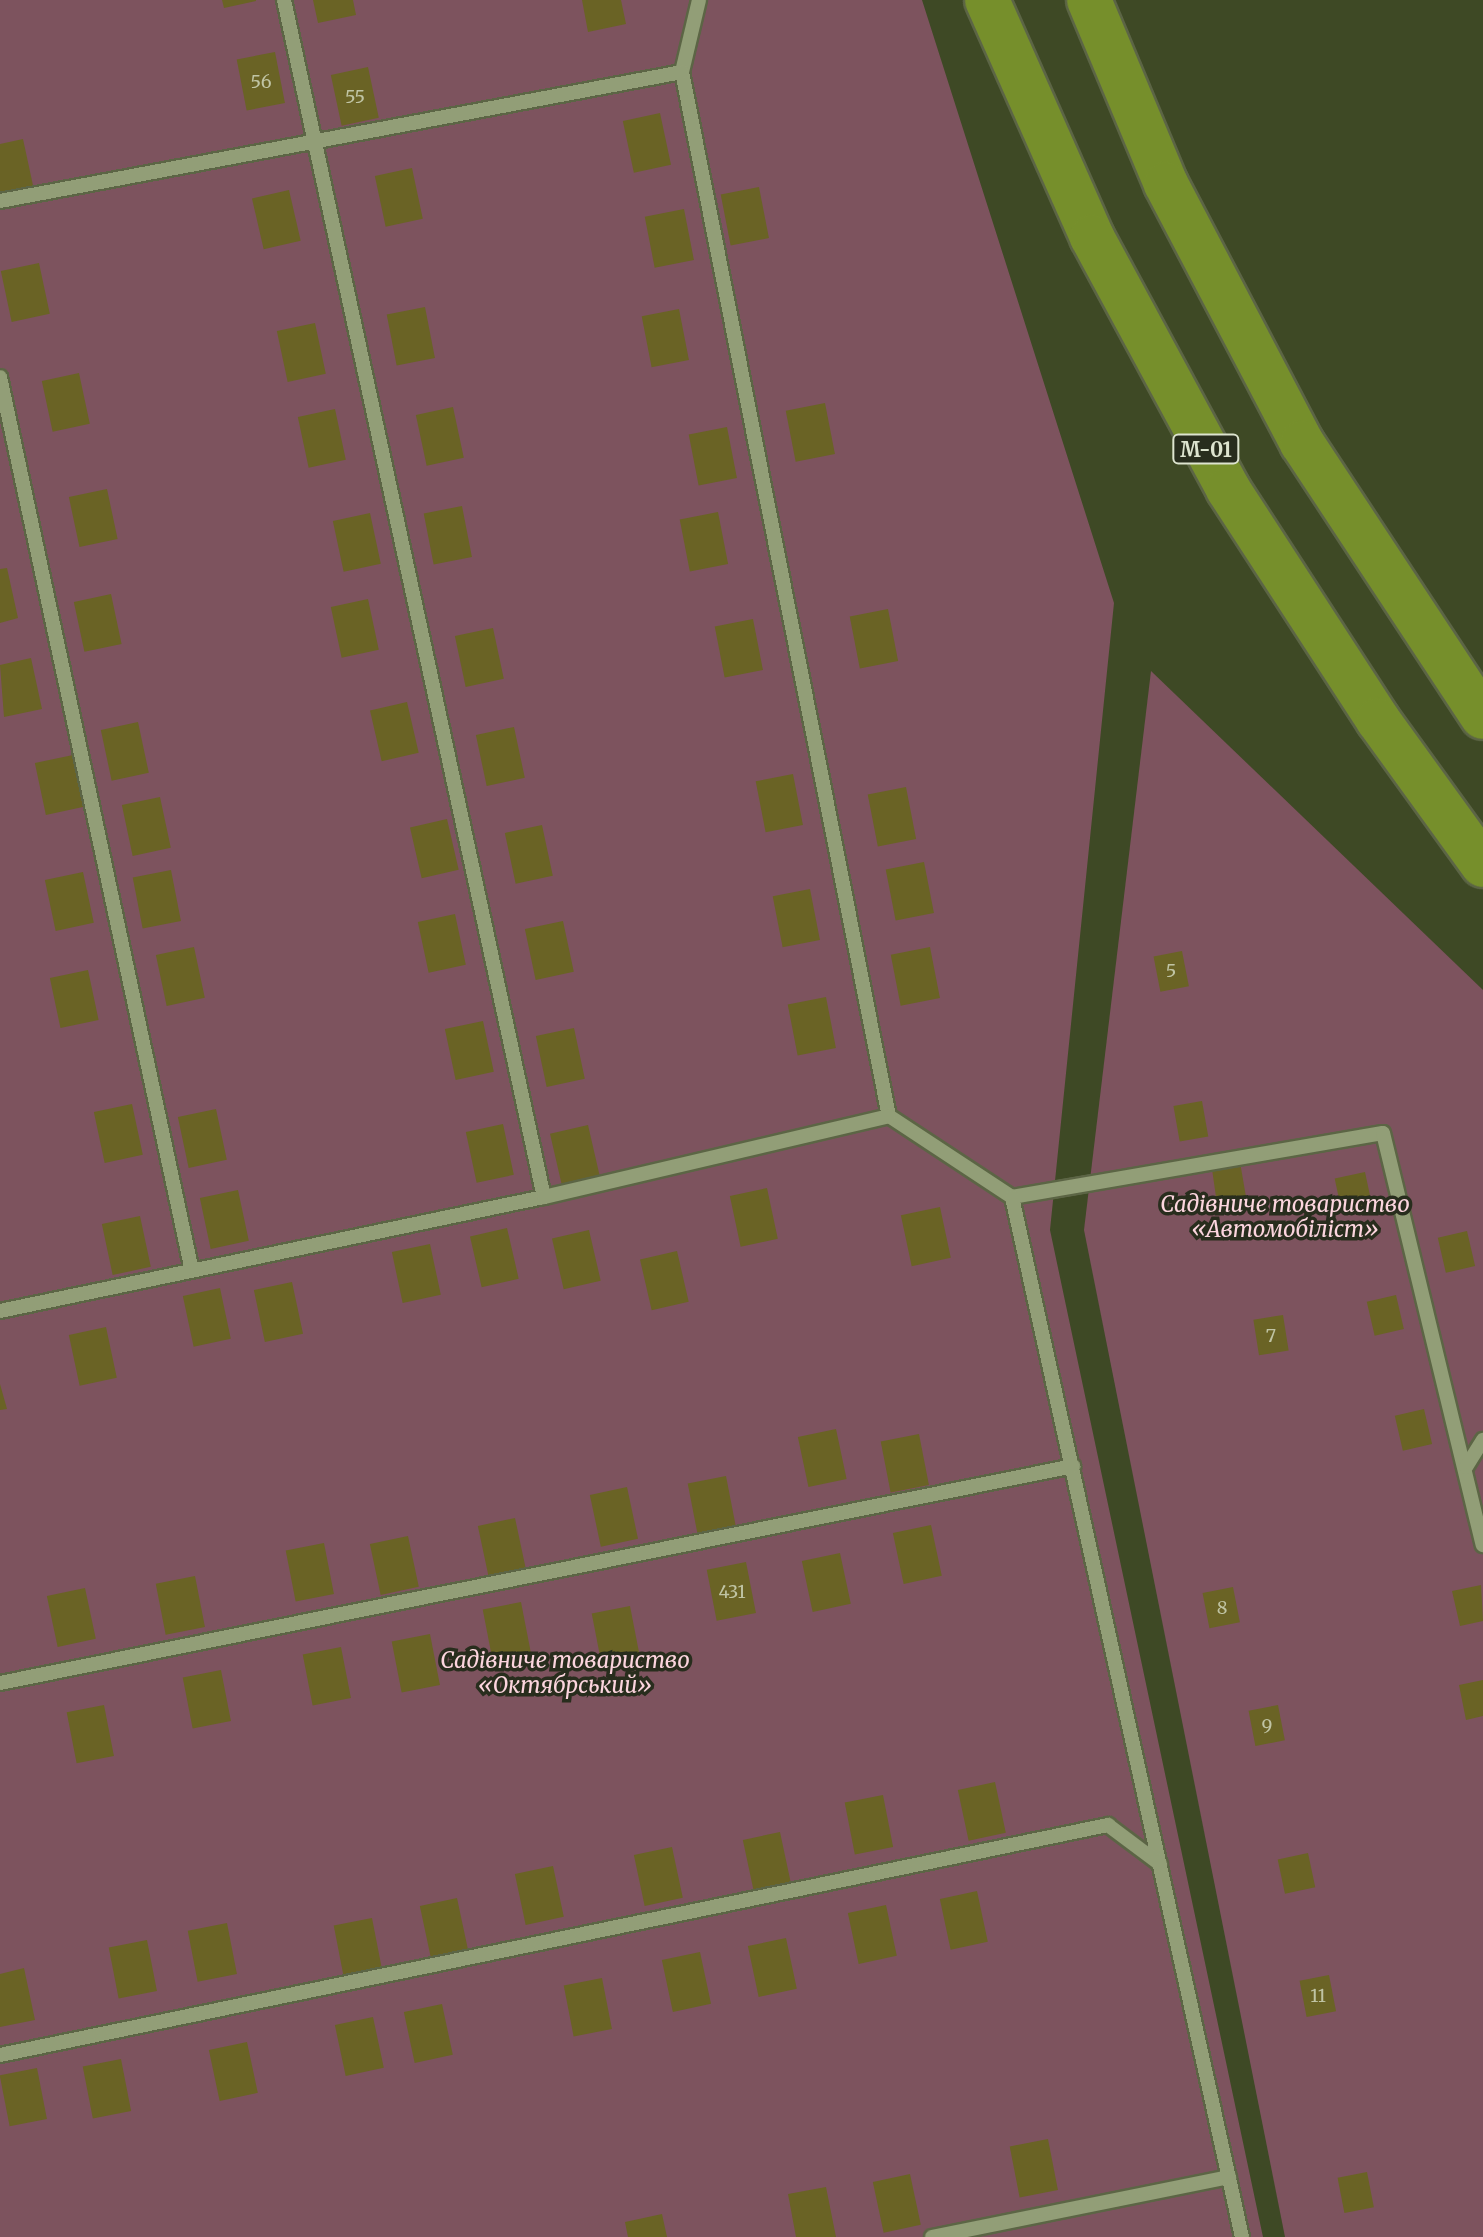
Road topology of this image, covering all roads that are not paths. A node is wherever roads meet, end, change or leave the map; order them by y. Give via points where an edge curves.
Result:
1 (284, 0) edge
2 (699, 0) edge
3 (987, 0) edge
4 (1089, 0) edge
5 (682, 72) junction
6 (315, 141) junction
7 (0, 201) edge
8 (0, 377) edge
9 (1483, 717) edge
10 (1483, 865) edge
11 (889, 1116) junction
12 (544, 1197) junction
13 (1012, 1197) junction
14 (192, 1271) junction
15 (0, 1311) edge
16 (1483, 1440) edge
17 (1073, 1466) junction
18 (1466, 1467) junction
19 (1483, 1545) edge
20 (0, 1683) edge
21 (1160, 1864) junction
22 (0, 2055) edge
23 (1229, 2177) junction
24 (932, 2237) edge
25 (1242, 2237) edge

1 - 6 street
2 - 5 street
3 - 10 highway, М-01 via 1092,237 1228,489 1378,720
4 - 9 highway via 1166,184 1302,443
5 - 6 street
5 - 11 street
6 - 7 street
6 - 12 street
8 - 14 street
11 - 12 street
11 - 13 street
12 - 14 street
13 - 17 street
13 - 18 street via 1383,1133
14 - 15 street
16 - 18 street
17 - 20 street
17 - 21 street
18 - 19 street
21 - 22 street via 1108,1825
21 - 23 street
23 - 24 street
23 - 25 street

